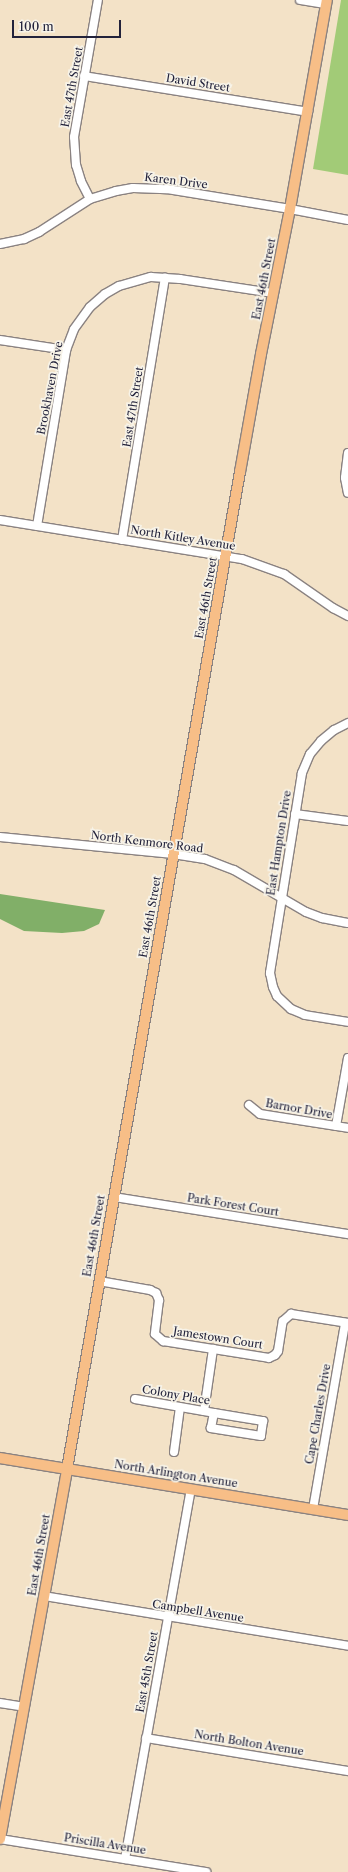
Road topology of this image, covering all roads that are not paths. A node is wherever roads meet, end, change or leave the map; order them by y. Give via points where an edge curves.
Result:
1 (98, 0) edge
2 (300, 0) edge
3 (327, 2) edge
4 (84, 76) junction
5 (308, 112) junction
6 (90, 199) junction
7 (290, 209) junction
8 (348, 220) edge
9 (0, 244) edge
10 (165, 277) junction
11 (274, 293) junction
12 (0, 340) edge
13 (66, 350) junction
14 (348, 453) edge
15 (348, 493) edge
16 (0, 520) edge
17 (37, 526) junction
18 (122, 540) junction
19 (225, 555) junction
20 (348, 616) edge
21 (348, 723) edge
22 (295, 814) junction
23 (348, 821) edge
24 (0, 838) edge
25 (173, 854) junction
26 (282, 898) junction
27 (348, 923) edge
28 (348, 1022) edge
29 (348, 1058) edge
30 (249, 1105) dead end
31 (336, 1126) junction
32 (348, 1128) edge
33 (114, 1196) junction
34 (348, 1234) edge
35 (99, 1281) junction
36 (347, 1323) edge
37 (213, 1349) junction
38 (135, 1399) dead end
39 (180, 1407) junction
40 (204, 1411) junction
41 (214, 1413) junction
42 (174, 1452) dead end
43 (0, 1458) edge
44 (67, 1468) junction
45 (190, 1489) junction
46 (313, 1509) junction
47 (348, 1515) edge
48 (44, 1596) junction
49 (168, 1617) junction
50 (348, 1646) edge
51 (0, 1703) edge
52 (24, 1707) junction
53 (146, 1738) junction
54 (348, 1771) edge
55 (0, 1839) edge
56 (124, 1859) junction
57 (206, 1872) edge

1 - 4 street, East 47th Street
2 - 3 street
3 - 5 main road, East 46th Street
4 - 5 street, David Street
4 - 6 street, East 47th Street via 74,147 79,175
5 - 7 main road, East 46th Street
6 - 7 street, Karen Drive via 120,190 150,188
6 - 9 street, Karen Drive via 33,236
7 - 8 street, Karen Drive
7 - 11 main road, East 46th Street
10 - 11 street, Brookhaven Drive
10 - 13 street, Brookhaven Drive via 132,281 105,294 81,318
10 - 18 street, East 47th Street
11 - 19 main road, East 46th Street
12 - 13 street
13 - 17 street, Brookhaven Drive
14 - 15 street via 345,478
16 - 17 street, North Kitley Avenue
17 - 18 street, North Kitley Avenue
18 - 19 street, North Kitley Avenue
19 - 20 street, North Kitley Avenue via 281,573
19 - 25 main road, East 46th Street
21 - 22 street, East Hampton Drive via 326,736 310,754 302,773
22 - 23 street
22 - 26 street, East Hampton Drive
24 - 25 street, North Kenmore Road
25 - 26 street, North Kenmore Road via 205,859 228,867
25 - 33 main road, East 46th Street
26 - 27 street, North Kenmore Road via 316,916
26 - 28 street, East Hampton Drive via 270,970 273,987 281,1001 293,1010 305,1015
29 - 31 street
30 - 31 street, Barnor Drive via 260,1114
31 - 32 street, Barnor Drive
33 - 34 street, Park Forest Court
33 - 35 main road, East 46th Street
35 - 37 street, Jamestown Court via 153,1291 159,1300 155,1329 159,1338
35 - 44 main road, East 46th Street
36 - 37 street, Jamestown Court via 296,1314 288,1315 283,1321 278,1352 270,1358
36 - 46 street, Cape Charles Drive
37 - 40 street
38 - 39 street, Colony Place
39 - 40 street, Colony Place
39 - 42 street
40 - 41 street, Colony Place
41 - 41 street, Colony Place via 211,1428 261,1436 263,1421
43 - 44 main road, North Arlington Avenue
44 - 45 main road, North Arlington Avenue
44 - 48 main road, East 46th Street
45 - 46 main road, North Arlington Avenue
45 - 49 street, East 45th Street
46 - 47 main road, North Arlington Avenue
48 - 49 street, Campbell Avenue
48 - 52 main road, East 46th Street
49 - 50 street, Campbell Avenue
49 - 53 street, East 45th Street
51 - 52 street
52 - 55 main road, East 46th Street
53 - 54 street, North Bolton Avenue
53 - 56 street, East 45th Street
55 - 56 street, Priscilla Avenue
56 - 57 street, Priscilla Avenue

